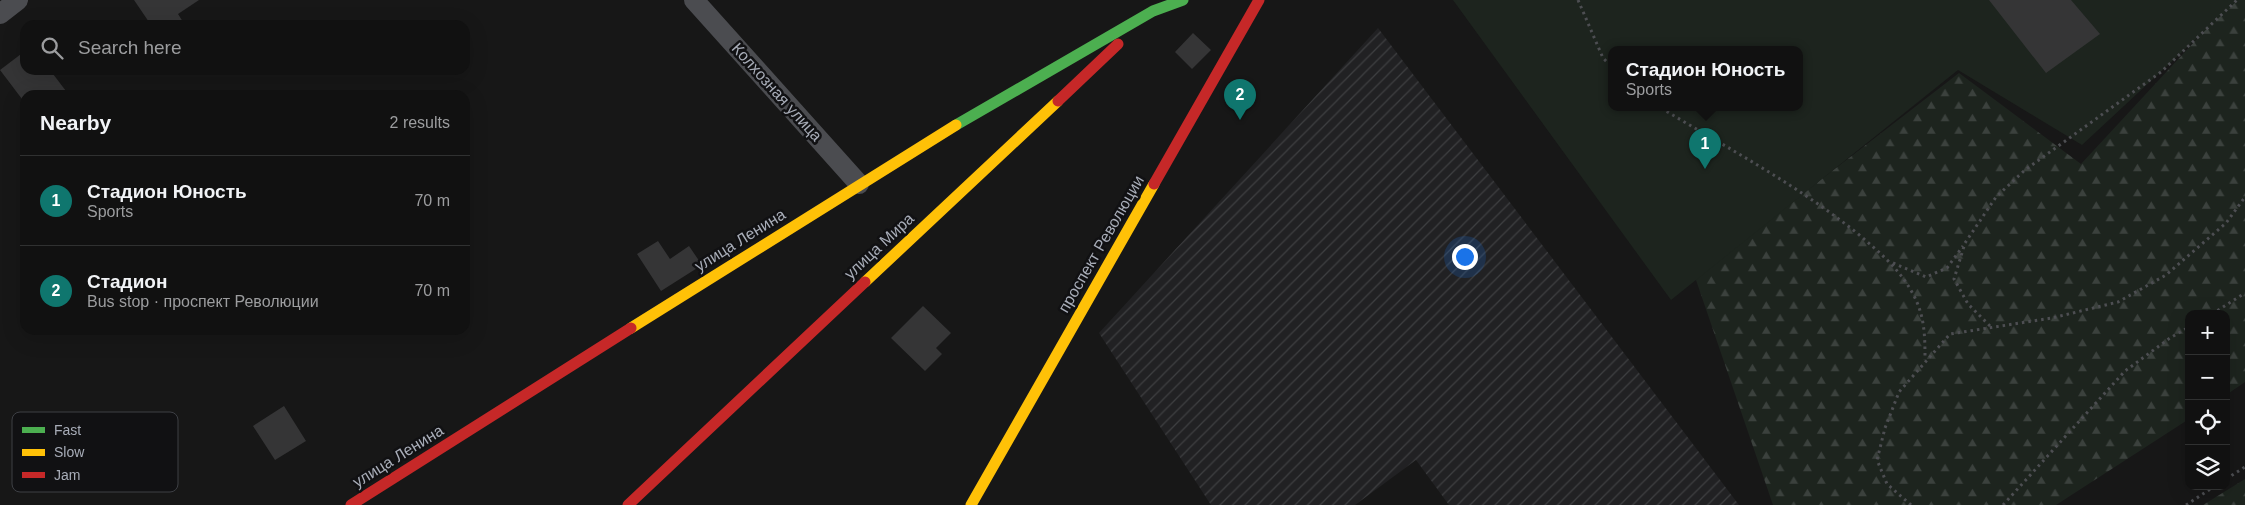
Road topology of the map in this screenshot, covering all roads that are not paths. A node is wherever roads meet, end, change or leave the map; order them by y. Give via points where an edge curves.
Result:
1 (694, 0) edge
2 (1183, 0) edge
3 (1259, 0) edge
4 (1152, 6) edge
5 (859, 184) junction
6 (350, 505) edge
7 (628, 505) edge
8 (971, 505) edge

1 - 5 street, Колхозная улица
2 - 4 street, улица Ленина
3 - 8 street, проспект Революции
4 - 5 street, улица Ленина
4 - 7 street, улица Мира
5 - 6 street, улица Ленина

